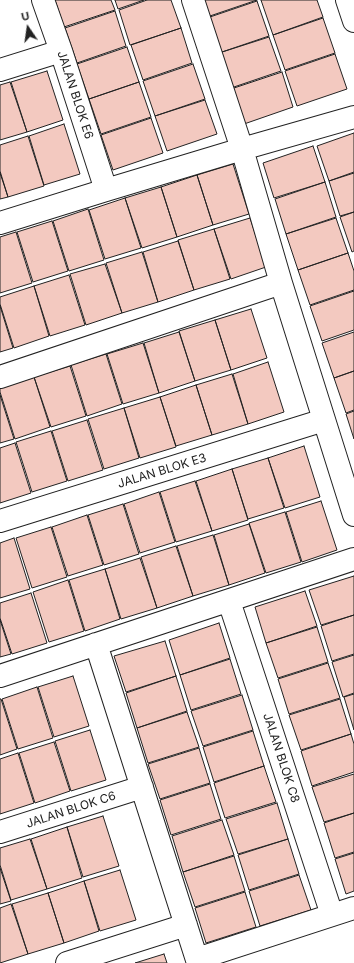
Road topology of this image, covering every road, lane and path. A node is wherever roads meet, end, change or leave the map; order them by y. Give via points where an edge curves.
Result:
1 (43, 0) edge
2 (193, 0) edge
3 (347, 0) edge
4 (354, 21) edge
5 (61, 50) junction
6 (0, 70) edge
7 (354, 117) edge
8 (242, 149) junction
9 (106, 190) junction
10 (0, 223) edge
11 (280, 284) junction
12 (0, 377) edge
13 (324, 420) junction
14 (354, 514) edge
15 (0, 521) edge
16 (354, 559) edge
17 (229, 600) junction
18 (96, 644) junction
19 (0, 676) edge
20 (142, 787) junction
21 (0, 832) edge
22 (354, 908) edge
23 (332, 915) junction
24 (186, 925) junction
25 (197, 961) edge
26 (67, 963) edge

1 - 5 street, JALAN BLOK E6
2 - 8 street
3 - 4 street
5 - 6 street
5 - 9 street, JALAN BLOK E6
7 - 8 street
8 - 9 street
8 - 11 street
9 - 10 street
11 - 12 street
11 - 13 street
13 - 14 street
13 - 15 street, JALAN BLOK E3
16 - 17 street
17 - 18 street
17 - 23 street, JALAN BLOK C8
18 - 19 street
18 - 20 street
20 - 21 street, JALAN BLOK C6
20 - 24 street
22 - 23 street
23 - 25 street
24 - 25 street
24 - 26 street

